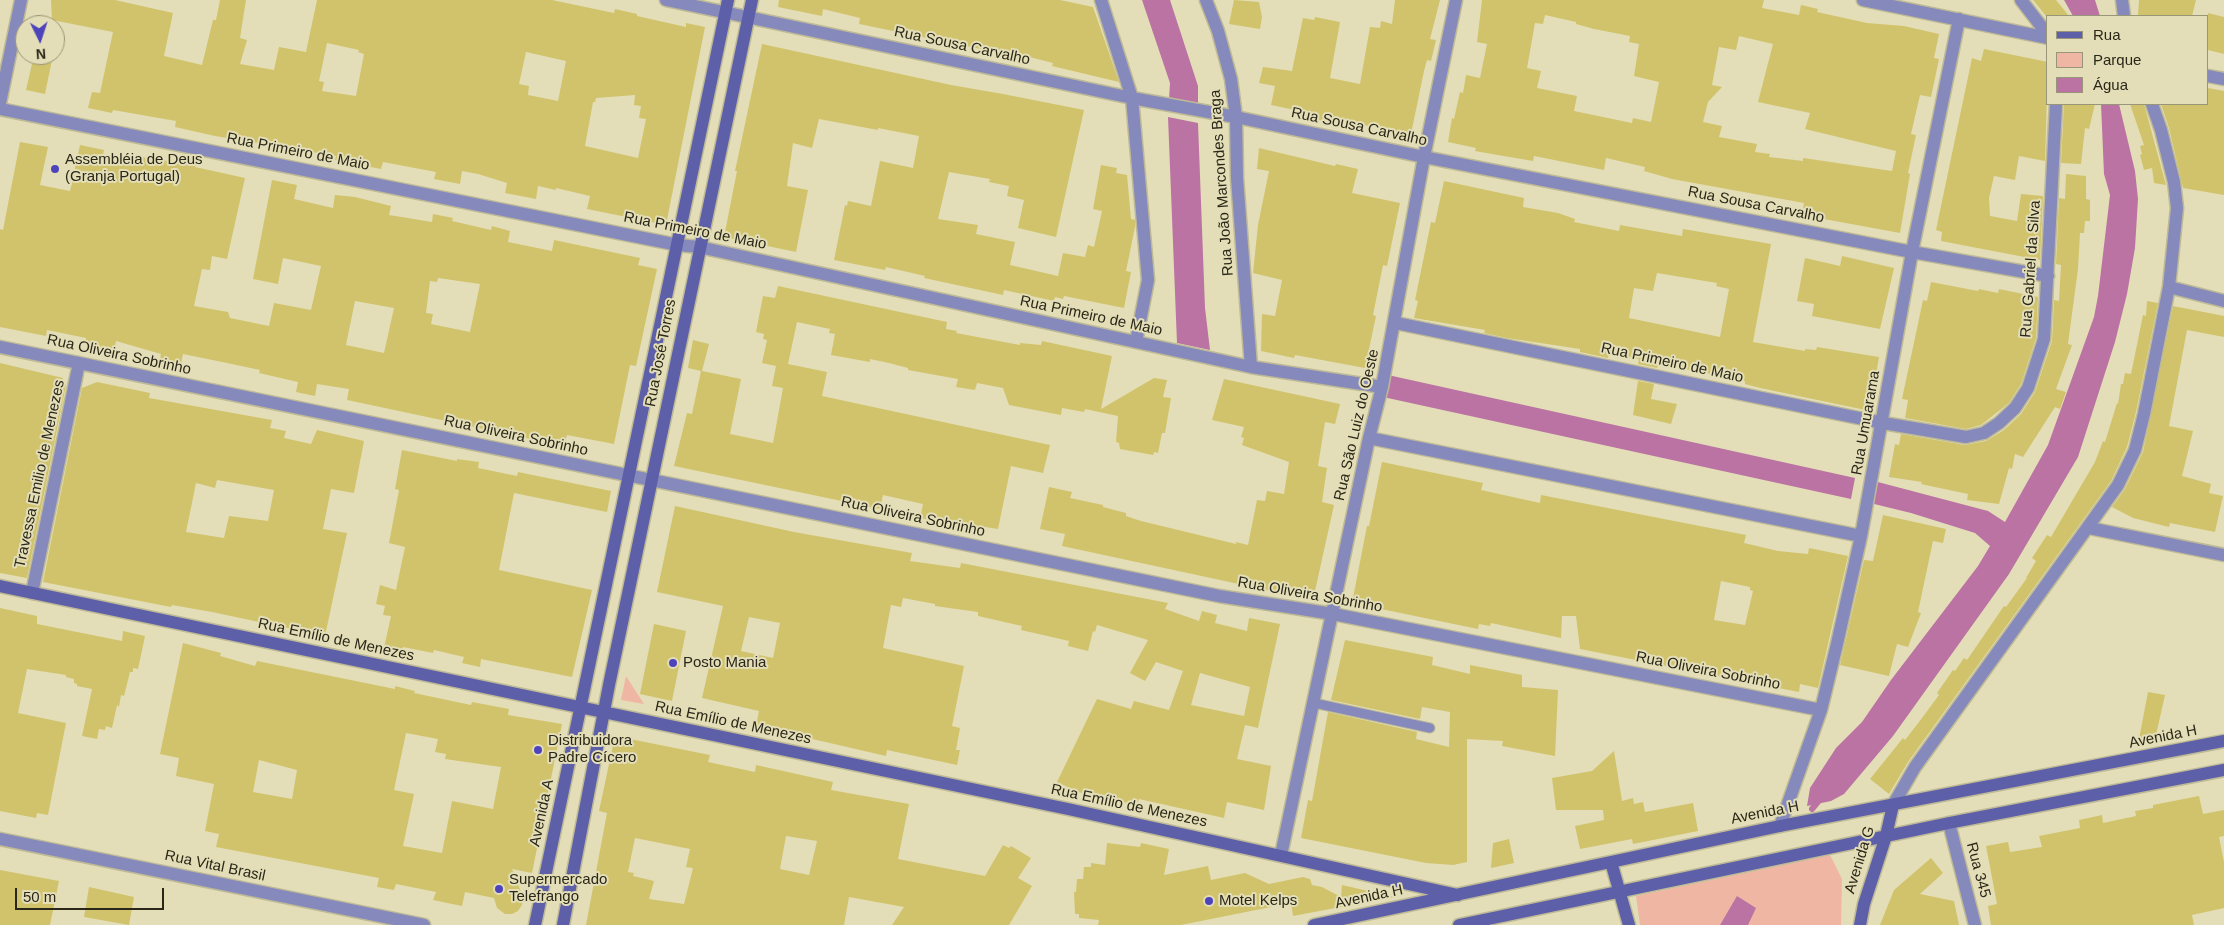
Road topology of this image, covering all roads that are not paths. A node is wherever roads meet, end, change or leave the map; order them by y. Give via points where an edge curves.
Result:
1 (21, 0) edge
2 (666, 0) edge
3 (752, 0) edge
4 (1101, 0) edge
5 (1206, 0) edge
6 (1456, 0) edge
7 (1863, 0) edge
8 (2021, 0) edge
9 (2122, 0) edge
10 (727, 6) edge
11 (2124, 15) edge
12 (748, 18) junction
13 (1959, 19) junction
14 (2046, 34) edge
15 (2046, 37) edge
16 (2209, 76) edge
17 (2224, 79) edge
18 (1132, 98) junction
19 (0, 103) edge
20 (2056, 105) edge
21 (2152, 105) edge
22 (0, 109) edge
23 (1236, 117) junction
24 (1424, 157) junction
25 (678, 244) junction
26 (699, 247) junction
27 (1912, 252) junction
28 (2048, 276) junction
29 (2169, 287) junction
30 (2224, 301) edge
31 (1396, 323) junction
32 (1136, 342) junction
33 (0, 347) edge
34 (80, 363) junction
35 (1252, 367) junction
36 (1382, 387) junction
37 (1882, 423) junction
38 (1943, 434) joint
39 (1368, 438) junction
40 (629, 476) junction
41 (652, 481) junction
42 (2089, 528) junction
43 (1861, 536) junction
44 (2224, 554) edge
45 (0, 586) edge
46 (32, 593) junction
47 (1333, 614) junction
48 (1314, 703) junction
49 (580, 708) junction
50 (1821, 710) junction
51 (604, 712) junction
52 (1430, 728) dead end
53 (2224, 741) edge
54 (2224, 770) edge
55 (1893, 805) junction
56 (1949, 822) junction
57 (1780, 826) junction
58 (1886, 836) junction
59 (0, 839) edge
60 (1281, 855) junction
61 (1611, 862) junction
62 (1618, 893) junction
63 (1458, 895) junction
64 (424, 925) edge
65 (535, 925) edge
66 (563, 925) edge
67 (1314, 925) edge
68 (1459, 925) edge
69 (1629, 925) edge
70 (1860, 925) edge
71 (1975, 925) edge

1 - 19 street
2 - 10 street, Rua Sousa Carvalho
3 - 12 street, Rua José Torres
4 - 18 street
5 - 23 street, Rua João Marcondes Braga via 1229,71
6 - 24 street, Rua São Luiz do Oeste
7 - 13 street
8 - 14 street
9 - 11 street
10 - 12 street, Rua Sousa Carvalho
10 - 25 street, Rua José Torres
12 - 18 street, Rua Sousa Carvalho
12 - 26 street, Rua José Torres
13 - 15 street
13 - 27 street, Rua Umuarama
16 - 17 street
18 - 23 street, Rua Sousa Carvalho
18 - 32 street via 1148,280
20 - 28 street, Rua Gabriel da Silva
21 - 29 street via 2174,182 2177,208
22 - 25 street, Rua Primeiro de Maio
23 - 24 street, Rua Sousa Carvalho
23 - 35 street, Rua João Marcondes Braga via 1237,178
24 - 27 street, Rua Sousa Carvalho
24 - 31 street, Rua São Luiz do Oeste
25 - 26 street, Rua Primeiro de Maio
25 - 40 street, Rua José Torres
26 - 32 street, Rua Primeiro de Maio
26 - 41 street, Rua José Torres
27 - 28 street, Rua Sousa Carvalho
27 - 37 street, Rua Umuarama
28 - 38 street, Rua Gabriel da Silva via 2044,339 2028,388 2015,408 1984,433 1966,437
29 - 30 street
29 - 42 street via 2135,450 2118,485
31 - 36 street, Rua São Luiz do Oeste
31 - 37 street, Rua Primeiro de Maio
32 - 35 street, Rua Primeiro de Maio
33 - 34 street, Rua Oliveira Sobrinho
34 - 40 street, Rua Oliveira Sobrinho
34 - 46 street, Travessa Emilio de Menezes
35 - 36 street, Rua Primeiro de Maio
36 - 39 street, Rua São Luiz do Oeste
37 - 38 street, Rua Primeiro de Maio
37 - 43 street, Rua Umuarama
39 - 43 street
39 - 47 street, Rua São Luiz do Oeste
40 - 41 street, Rua Oliveira Sobrinho
40 - 49 street, Rua José Torres
41 - 47 street, Rua Oliveira Sobrinho via 1219,596
41 - 51 street, Rua José Torres
42 - 44 street
42 - 55 street via 1915,767
43 - 50 street, Rua Umuarama
45 - 46 street, Rua Emílio de Menezes
46 - 49 street, Rua Emílio de Menezes
47 - 48 street, Rua São Luiz do Oeste
47 - 50 street, Rua Oliveira Sobrinho
48 - 52 lane
48 - 60 street, Rua São Luiz do Oeste
49 - 51 street, Rua Emílio de Menezes
49 - 65 street, Avenida A
50 - 57 street, Rua Umuarama
51 - 60 street, Rua Emílio de Menezes
51 - 66 street
53 - 55 street, Avenida H
54 - 56 street
55 - 57 street, Avenida H
55 - 58 street, Avenida G
56 - 58 street
56 - 71 street, Rua 345
57 - 61 street, Avenida H
58 - 62 street
58 - 70 street, Avenida G
59 - 64 street, Rua Vital Brasil
60 - 63 street, Rua Emílio de Menezes
61 - 62 street
61 - 63 street, Avenida H
62 - 68 street
62 - 69 street
63 - 67 street, Avenida H

